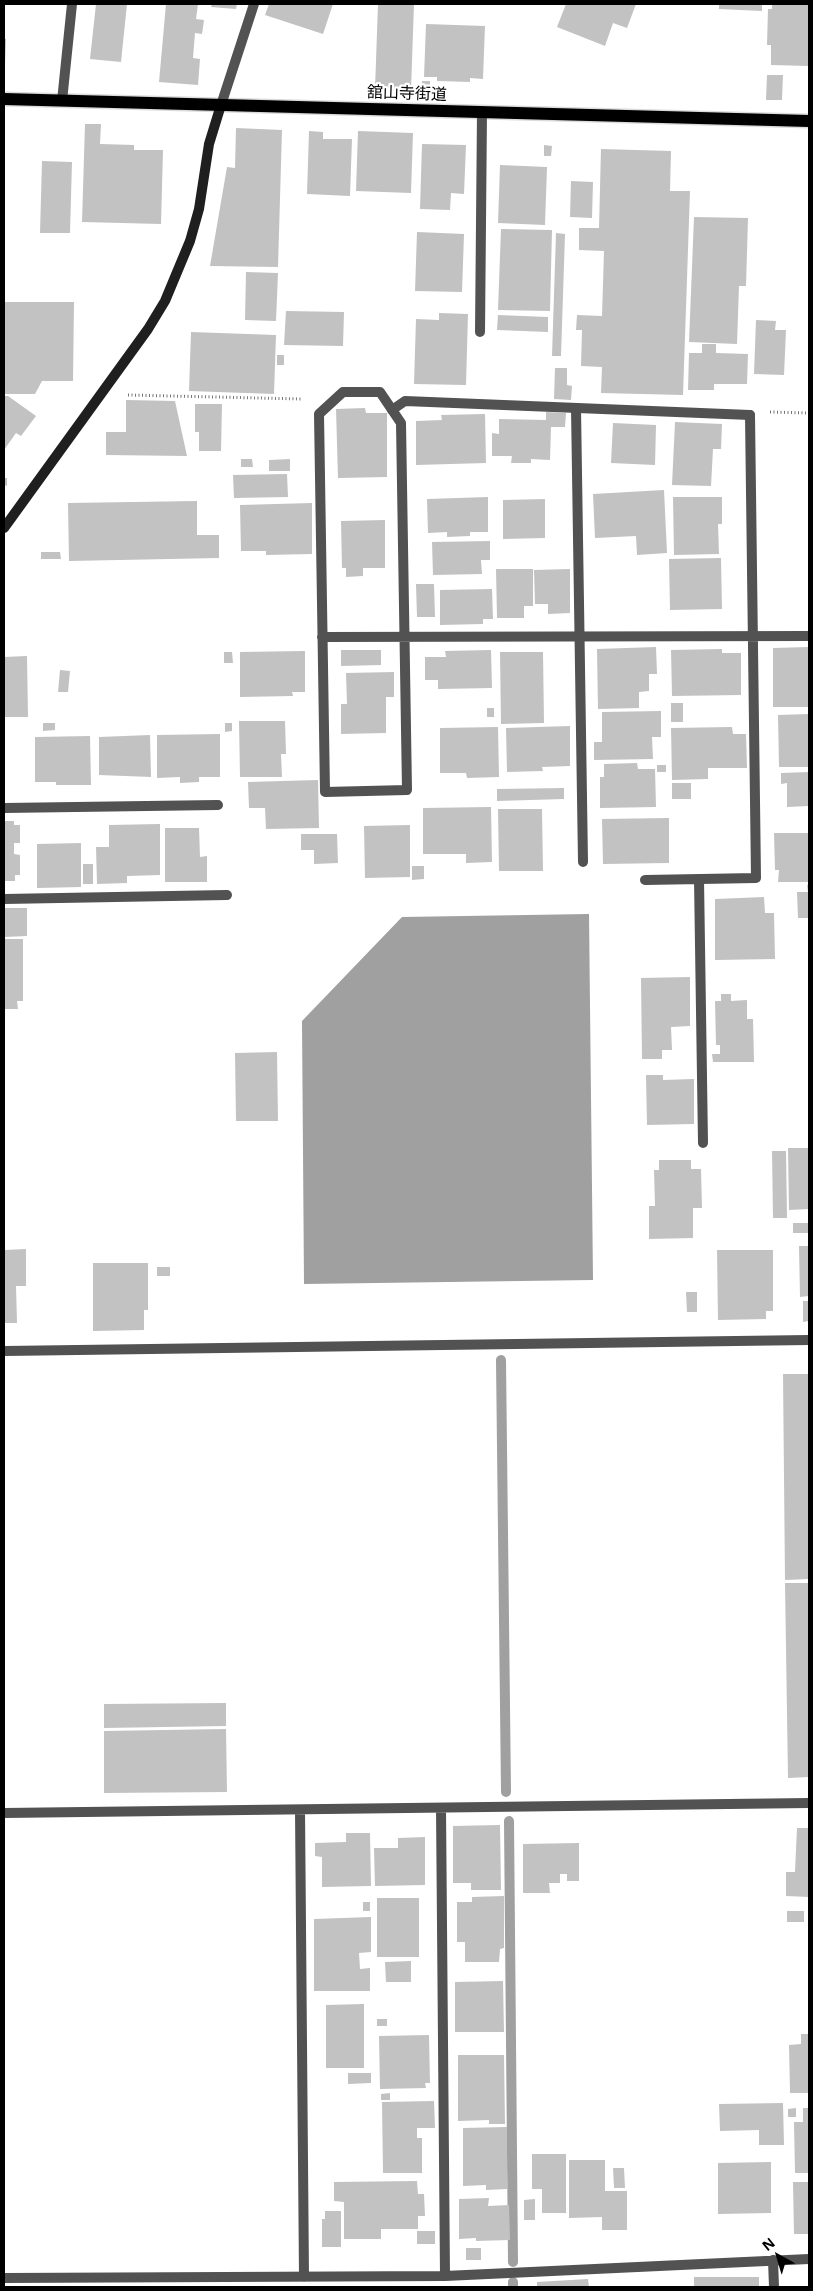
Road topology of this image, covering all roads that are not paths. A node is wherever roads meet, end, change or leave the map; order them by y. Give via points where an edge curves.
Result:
1 (72, 4) edge
2 (254, 4) edge
3 (4, 99) edge
4 (62, 101) junction
5 (221, 105) junction
6 (482, 112) junction
7 (809, 121) edge
8 (480, 332) dead end
9 (576, 408) junction
10 (392, 410) junction
11 (4, 528) edge
12 (753, 636) junction
13 (809, 636) edge
14 (322, 637) junction
15 (404, 637) junction
16 (580, 637) junction
17 (218, 805) dead end
18 (4, 808) edge
19 (583, 862) dead end
20 (699, 879) junction
21 (645, 880) dead end
22 (227, 895) dead end
23 (4, 899) edge
24 (703, 1143) dead end
25 (809, 1340) edge
26 (4, 1351) edge
27 (809, 1803) edge
28 (441, 1808) junction
29 (300, 1810) junction
30 (4, 1813) edge
31 (809, 2259) edge
32 (773, 2260) junction
33 (445, 2276) junction
34 (304, 2277) junction
35 (4, 2278) edge
36 (774, 2287) edge

1 - 4 street
2 - 5 street
3 - 4 main road, 舘山寺街道
4 - 5 main road, 舘山寺街道
5 - 6 main road, 舘山寺街道
5 - 11 street via 210,144 199,209 179,271 165,301
6 - 7 main road, 舘山寺街道
6 - 8 street
9 - 10 street via 405,401
9 - 12 street via 750,415
9 - 16 street
10 - 14 street via 380,392 343,392 319,414
10 - 15 street via 401,423
12 - 13 street
12 - 16 street
12 - 20 street via 756,878
14 - 15 street
14 - 15 street via 325,792 407,790
15 - 16 street
16 - 19 street
17 - 18 street
20 - 21 street
20 - 24 street
22 - 23 street
25 - 26 street
27 - 28 street
28 - 29 street
28 - 33 street
29 - 30 street
29 - 34 street
31 - 32 street
32 - 33 street
32 - 36 street
33 - 34 street
34 - 35 street

